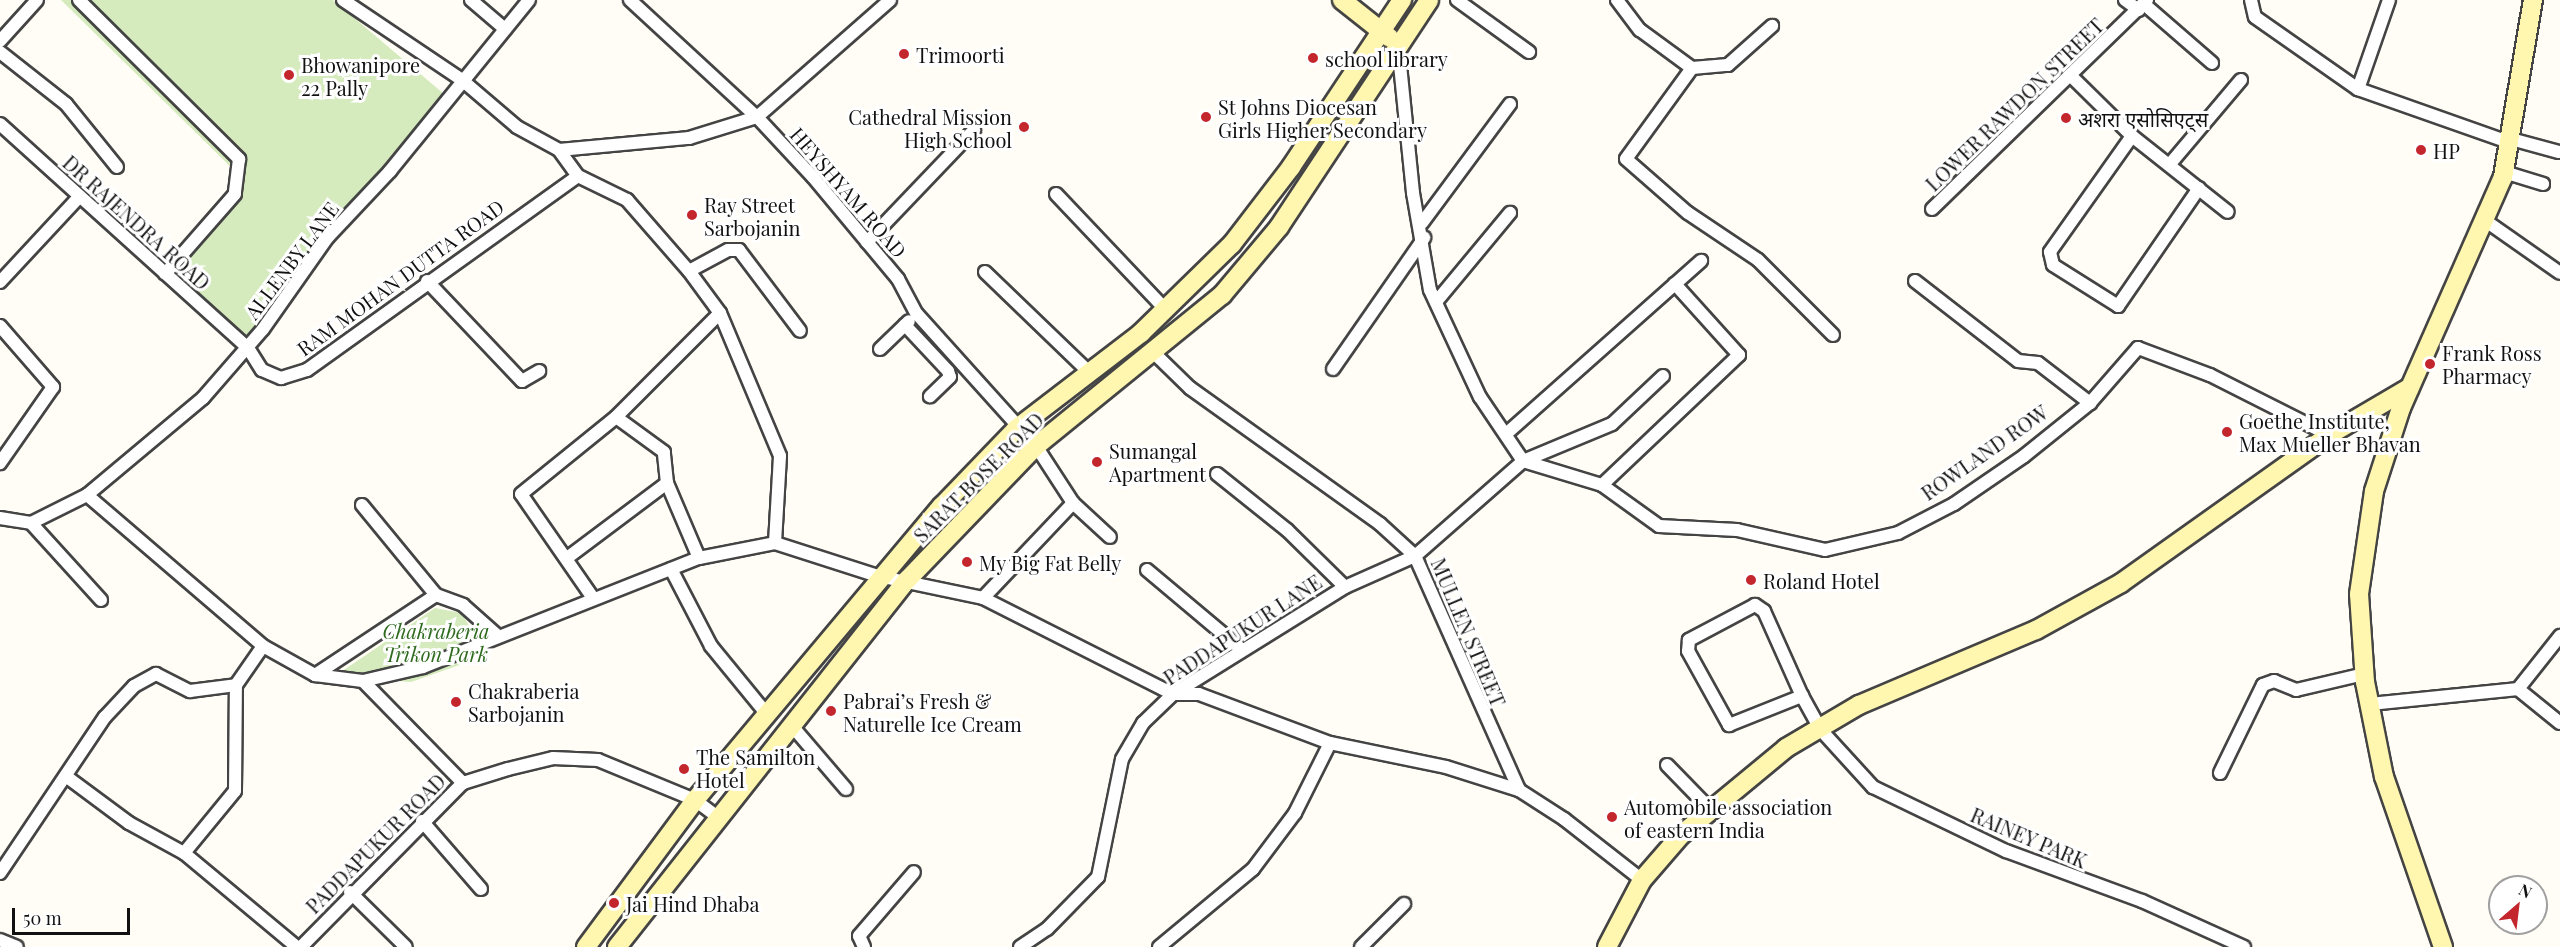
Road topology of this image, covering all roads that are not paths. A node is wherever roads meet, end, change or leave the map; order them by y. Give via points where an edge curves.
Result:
1 (37, 0) edge
2 (79, 0) edge
3 (343, 0) edge
4 (471, 0) edge
5 (529, 0) edge
6 (630, 0) edge
7 (890, 0) edge
8 (1342, 0) edge
9 (1402, 0) edge
10 (1429, 0) edge
11 (1457, 0) edge
12 (1617, 0) edge
13 (2125, 0) edge
14 (2251, 0) edge
15 (2390, 0) edge
16 (2533, 0) edge
17 (2143, 4) edge
18 (1772, 26) dead end
19 (505, 29) junction
20 (1382, 31) junction
21 (0, 41) edge
22 (1398, 44) junction
23 (0, 52) edge
24 (1529, 52) dead end
25 (2212, 63) dead end
26 (1692, 68) junction
27 (2070, 75) junction
28 (462, 80) junction
29 (2241, 80) dead end
30 (2358, 88) junction
31 (1510, 104) dead end
32 (757, 117) junction
33 (0, 124) edge
34 (974, 130) dead end
35 (2132, 136) junction
36 (2511, 141) junction
37 (560, 150) junction
38 (2559, 152) edge
39 (2170, 164) junction
40 (117, 167) dead end
41 (2504, 172) junction
42 (578, 176) junction
43 (2543, 184) dead end
44 (2199, 189) junction
45 (1056, 194) dead end
46 (80, 196) junction
47 (1932, 209) dead end
48 (2228, 212) dead end
49 (1510, 213) dead end
50 (2486, 221) junction
51 (1422, 223) junction
52 (1424, 238) junction
53 (867, 242) junction
54 (1701, 261) dead end
55 (689, 271) junction
56 (985, 272) dead end
57 (2560, 273) edge
58 (165, 274) junction
59 (427, 281) junction
60 (1915, 281) dead end
61 (0, 282) edge
62 (1675, 284) junction
63 (1436, 302) junction
64 (1166, 310) junction
65 (720, 313) junction
66 (917, 314) junction
67 (905, 325) junction
68 (0, 326) edge
69 (800, 331) dead end
70 (1833, 335) dead end
71 (248, 348) junction
72 (880, 349) dead end
73 (1152, 351) junction
74 (958, 362) junction
75 (1333, 369) dead end
76 (539, 371) dead end
77 (948, 371) junction
78 (1089, 372) junction
79 (1663, 376) dead end
80 (2409, 388) junction
81 (930, 396) dead end
82 (2090, 403) junction
83 (616, 417) junction
84 (1016, 429) junction
85 (1506, 434) junction
86 (2329, 435) junction
87 (1036, 446) junction
88 (1523, 461) junction
89 (0, 464) edge
90 (1217, 474) dead end
91 (667, 483) junction
92 (1602, 485) junction
93 (87, 495) junction
94 (1073, 503) junction
95 (362, 505) dead end
96 (0, 518) edge
97 (31, 522) junction
98 (1110, 537) dead end
99 (775, 543) junction
100 (1415, 556) junction
101 (567, 558) junction
102 (699, 558) junction
103 (671, 569) junction
104 (1147, 570) dead end
105 (878, 576) junction
106 (907, 580) junction
107 (1344, 587) junction
108 (436, 596) junction
109 (593, 598) junction
110 (983, 598) junction
111 (101, 600) dead end
112 (498, 636) junction
113 (2560, 636) edge
114 (263, 646) junction
115 (1241, 649) junction
116 (2364, 674) junction
117 (315, 675) junction
118 (363, 681) junction
119 (236, 686) junction
120 (2518, 689) junction
121 (1173, 694) junction
122 (1802, 696) junction
123 (2370, 705) junction
124 (765, 712) junction
125 (2560, 723) edge
126 (792, 726) junction
127 (1820, 729) junction
128 (1330, 743) junction
129 (1667, 765) dead end
130 (2220, 773) dead end
131 (67, 777) junction
132 (463, 783) junction
133 (846, 789) dead end
134 (1519, 790) junction
135 (695, 800) junction
136 (1709, 808) junction
137 (719, 818) junction
138 (422, 821) junction
139 (184, 854) junction
140 (914, 872) dead end
141 (0, 873) edge
142 (1642, 880) junction
143 (481, 888) dead end
144 (350, 892) junction
145 (1404, 904) dead end
146 (0, 939) edge
147 (16, 947) edge
148 (299, 947) edge
149 (406, 947) edge
150 (585, 947) edge
151 (618, 947) edge
152 (864, 947) edge
153 (1020, 947) edge
154 (1159, 947) edge
155 (1361, 947) edge
156 (1607, 947) edge
157 (2244, 947) edge
158 (2443, 947) edge

1 - 21 street
2 - 58 street via 239,159 235,194
3 - 28 street
4 - 19 street
5 - 19 street, ALLENBY LANE
6 - 32 street, HEYSHYAM ROAD
7 - 32 street
8 - 20 main road
9 - 20 main road
10 - 22 main road, SARAT BOSE ROAD
11 - 24 street
12 - 26 street via 1640,30
13 - 17 street
14 - 30 street via 2255,17
15 - 30 street
16 - 36 main road
17 - 25 street
17 - 27 street, LOWER RAWDON STREET
18 - 26 street via 1728,65
19 - 28 street, ALLENBY LANE
20 - 22 main road
20 - 64 main road via 1239,235
22 - 51 street via 1413,193
22 - 73 main road, SARAT BOSE ROAD via 1279,227 1222,295
23 - 40 street via 66,104
26 - 70 street via 1626,159 1689,213 1758,260
27 - 35 street
27 - 47 street, LOWER RAWDON STREET
28 - 37 street via 517,127
28 - 71 street, ALLENBY LANE via 328,237
29 - 39 street
30 - 36 street
31 - 51 street
32 - 37 street via 689,138
32 - 53 street, HEYSHYAM ROAD
33 - 46 street, DR RAJENDRA ROAD
34 - 53 street
35 - 39 street
35 - 44 street via 2050,252 2053,265 2118,306
36 - 38 street
36 - 41 main road
37 - 42 street
39 - 44 street
41 - 43 street
41 - 50 main road
42 - 55 street via 627,200
42 - 59 street, RAM MOHAN DUTTA ROAD
44 - 48 street
45 - 64 street
46 - 58 street, DR RAJENDRA ROAD
46 - 61 street
49 - 63 street
50 - 57 street
50 - 80 main road
51 - 52 street
52 - 63 street
52 - 75 street
53 - 66 street, HEYSHYAM ROAD via 898,279
54 - 62 street
55 - 65 street
55 - 69 street via 728,250 739,250
56 - 78 street
58 - 71 street, DR RAJENDRA ROAD
59 - 71 street, RAM MOHAN DUTTA ROAD via 307,370 281,378 262,370
59 - 76 street via 522,381
60 - 82 street, ROWLAND ROW via 2018,362 2038,363
62 - 85 street
62 - 92 street via 1739,355
63 - 85 street via 1480,397
64 - 78 main road
65 - 83 street
65 - 99 street via 780,456
66 - 67 street
66 - 74 street, HEYSHYAM ROAD
67 - 72 street
67 - 77 street
68 - 89 street via 53,387
71 - 93 street, ALLENBY LANE via 203,398
73 - 87 main road, SARAT BOSE ROAD
73 - 100 street, MULLEN STREET via 1190,388 1380,524
74 - 77 street
74 - 84 street, HEYSHYAM ROAD
77 - 81 street via 950,377
78 - 84 main road
79 - 88 street, PADDAPUKUR LANE via 1611,424
80 - 86 main road
80 - 116 main road via 2374,491 2359,594
82 - 86 street, ROWLAND ROW via 2138,348 2210,375
82 - 92 street, ROWLAND ROW via 1954,504 1898,533 1849,548 1773,542 1737,530 1659,526
83 - 91 street via 664,452
83 - 101 street via 521,494
84 - 87 street, HEYSHYAM ROAD
84 - 105 main road
85 - 88 street
86 - 127 main road via 2121,583 2036,630 1859,705
87 - 94 street, HEYSHYAM ROAD
87 - 106 main road, SARAT BOSE ROAD
88 - 92 street, ROWLAND ROW
88 - 100 street, PADDAPUKUR LANE
90 - 107 street via 1287,530
91 - 101 street
91 - 102 street
93 - 97 street, ALLENBY LANE
93 - 114 street
94 - 98 street, HEYSHYAM ROAD
94 - 110 street
95 - 108 street
96 - 97 street
97 - 111 street
99 - 102 street
99 - 105 street
100 - 107 street, PADDAPUKUR LANE
100 - 134 street, MULLEN STREET
101 - 109 street
102 - 103 street
103 - 109 street
103 - 124 street via 711,646
104 - 115 street
105 - 106 street
105 - 124 main road
106 - 110 street
106 - 126 main road, SARAT BOSE ROAD
107 - 115 street, PADDAPUKUR LANE
108 - 112 street via 463,605
108 - 117 street
109 - 112 street
110 - 121 street
112 - 118 street via 423,667
113 - 120 street
114 - 117 street
114 - 119 street
115 - 121 street, PADDAPUKUR LANE
116 - 123 main road
116 - 130 street via 2296,690 2274,681 2263,685
117 - 118 street
118 - 132 street
119 - 131 street via 190,691 156,674 105,717
119 - 139 street via 235,791
120 - 123 street
120 - 125 street
121 - 128 street via 1219,699
121 - 153 street, PADDAPUKUR LANE via 1143,723 1122,759 1098,877 1047,929
122 - 122 street, RAINEY PARK via 1764,611 1755,605 1689,640 1688,651 1729,725
122 - 127 street, RAINEY PARK
123 - 158 main road via 2384,777
124 - 135 main road
126 - 133 street
126 - 137 main road, SARAT BOSE ROAD
127 - 136 main road
127 - 157 street, RAINEY PARK via 1864,780 1897,800 2006,851 2142,900
128 - 134 street via 1446,767
128 - 154 street via 1295,813 1253,869
129 - 136 street
131 - 139 street via 129,823
131 - 141 street
132 - 135 street, PADDAPUKUR ROAD via 575,757 598,760
132 - 138 street, PADDAPUKUR ROAD
134 - 142 street via 1564,819
135 - 137 street, PADDAPUKUR ROAD
135 - 150 main road
136 - 142 main road
137 - 151 main road, SARAT BOSE ROAD
138 - 143 street
138 - 144 street, PADDAPUKUR ROAD
139 - 148 street
140 - 152 street via 859,936
142 - 156 main road
144 - 148 street, PADDAPUKUR ROAD
144 - 149 street
145 - 155 street
146 - 147 street

